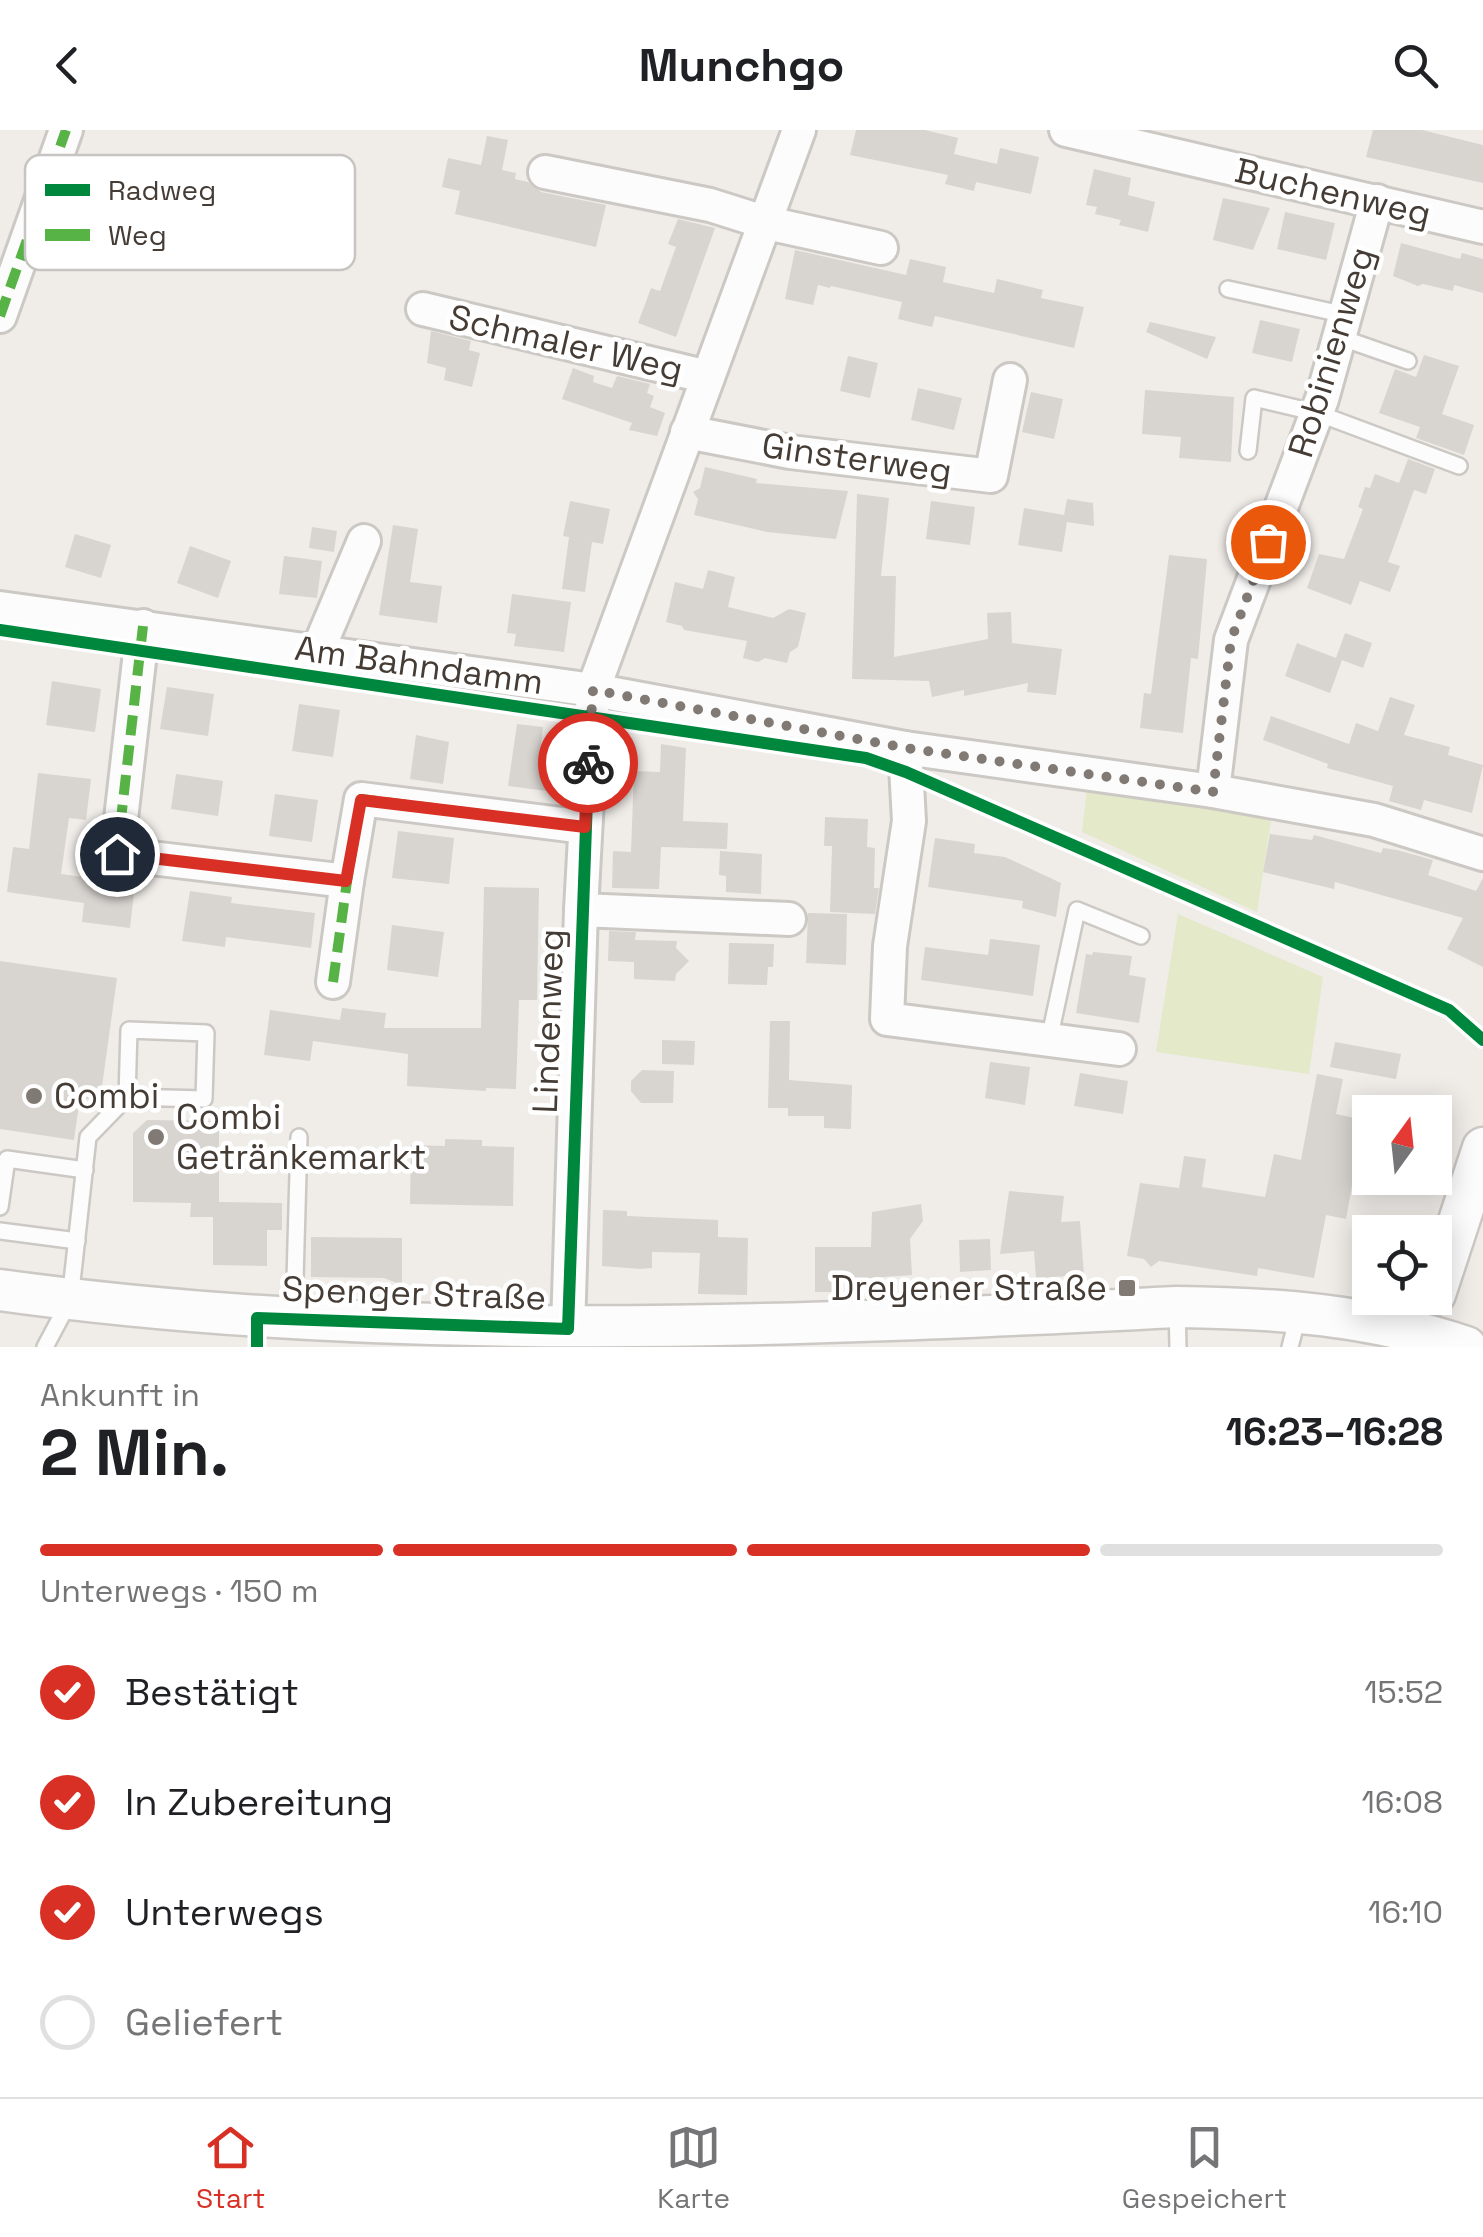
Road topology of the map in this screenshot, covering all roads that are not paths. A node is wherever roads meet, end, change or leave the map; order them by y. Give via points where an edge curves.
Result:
1 (66, 130) edge
2 (799, 130) edge
3 (1066, 130) edge
4 (57, 155) edge
5 (545, 172) dead end
6 (1377, 201) junction
7 (766, 223) junction
8 (1483, 227) edge
9 (25, 246) edge
10 (881, 248) dead end
11 (1228, 289) dead end
12 (423, 309) dead end
13 (0, 316) edge
14 (1342, 326) junction
15 (1408, 360) dead end
16 (708, 377) junction
17 (1010, 380) dead end
18 (1317, 412) junction
19 (687, 432) junction
20 (1248, 450) dead end
21 (1459, 466) dead end
22 (364, 540) dead end
23 (0, 608) edge
24 (144, 626) junction
25 (318, 650) junction
26 (593, 690) junction
27 (906, 748) junction
28 (1213, 792) junction
29 (585, 827) junction
30 (1483, 854) edge
31 (346, 881) junction
32 (582, 910) junction
33 (790, 919) dead end
34 (1141, 936) dead end
35 (333, 982) dead end
36 (1049, 1040) junction
37 (1119, 1050) dead end
38 (127, 1097) junction
39 (299, 1137) dead end
40 (1483, 1148) edge
41 (85, 1170) junction
42 (0, 1207) edge
43 (0, 1230) edge
44 (77, 1241) junction
45 (1452, 1243) edge
46 (0, 1290) edge
47 (70, 1300) junction
48 (1177, 1307) junction
49 (1387, 1315) edge
50 (1437, 1315) edge
51 (568, 1329) junction
52 (1294, 1329) edge
53 (275, 1333) edge
54 (45, 1347) edge
55 (1178, 1347) edge
56 (1466, 1347) edge

1 - 4 street
2 - 7 street, Lindenweg
3 - 6 street, Buchenweg
5 - 7 street
6 - 8 street, Buchenweg
6 - 14 street, Robinienweg
7 - 10 street
7 - 16 street, Lindenweg
9 - 13 street
11 - 14 lane
12 - 16 street, Schmaler Weg
14 - 15 lane
14 - 18 street, Robinienweg
16 - 19 street, Lindenweg
17 - 19 street, Ginsterweg via 991,476 790,452
18 - 20 lane via 1254,398
18 - 21 lane
18 - 28 street, Robinienweg via 1231,640
19 - 26 street, Lindenweg
22 - 25 street
23 - 24 street, Am Bahndamm
24 - 25 street, Am Bahndamm
24 - 31 street via 117,854
25 - 26 street, Am Bahndamm
26 - 27 street, Am Bahndamm
26 - 29 street, Lindenweg
27 - 28 street, Am Bahndamm
27 - 36 street via 909,821 890,946 887,1019
28 - 30 street, Am Bahndamm via 1374,820
29 - 31 street via 361,800
29 - 32 street, Lindenweg
31 - 35 street
32 - 33 street
32 - 51 street, Lindenweg
34 - 36 lane via 1077,910
36 - 37 street
38 - 38 lane via 204,1100 206,1033 129,1030
38 - 41 lane via 88,1137
39 - 53 lane
40 - 45 street
41 - 42 lane via 8,1160
41 - 44 lane
43 - 44 lane
44 - 47 lane
46 - 47 street, Spenger Straße
47 - 53 street, Spenger Straße
47 - 54 lane
48 - 51 street, Spenger Straße
48 - 52 street, Spenger Straße
48 - 55 lane
49 - 52 street, Spenger Straße
50 - 56 street, Spenger Straße
51 - 53 street, Spenger Straße

